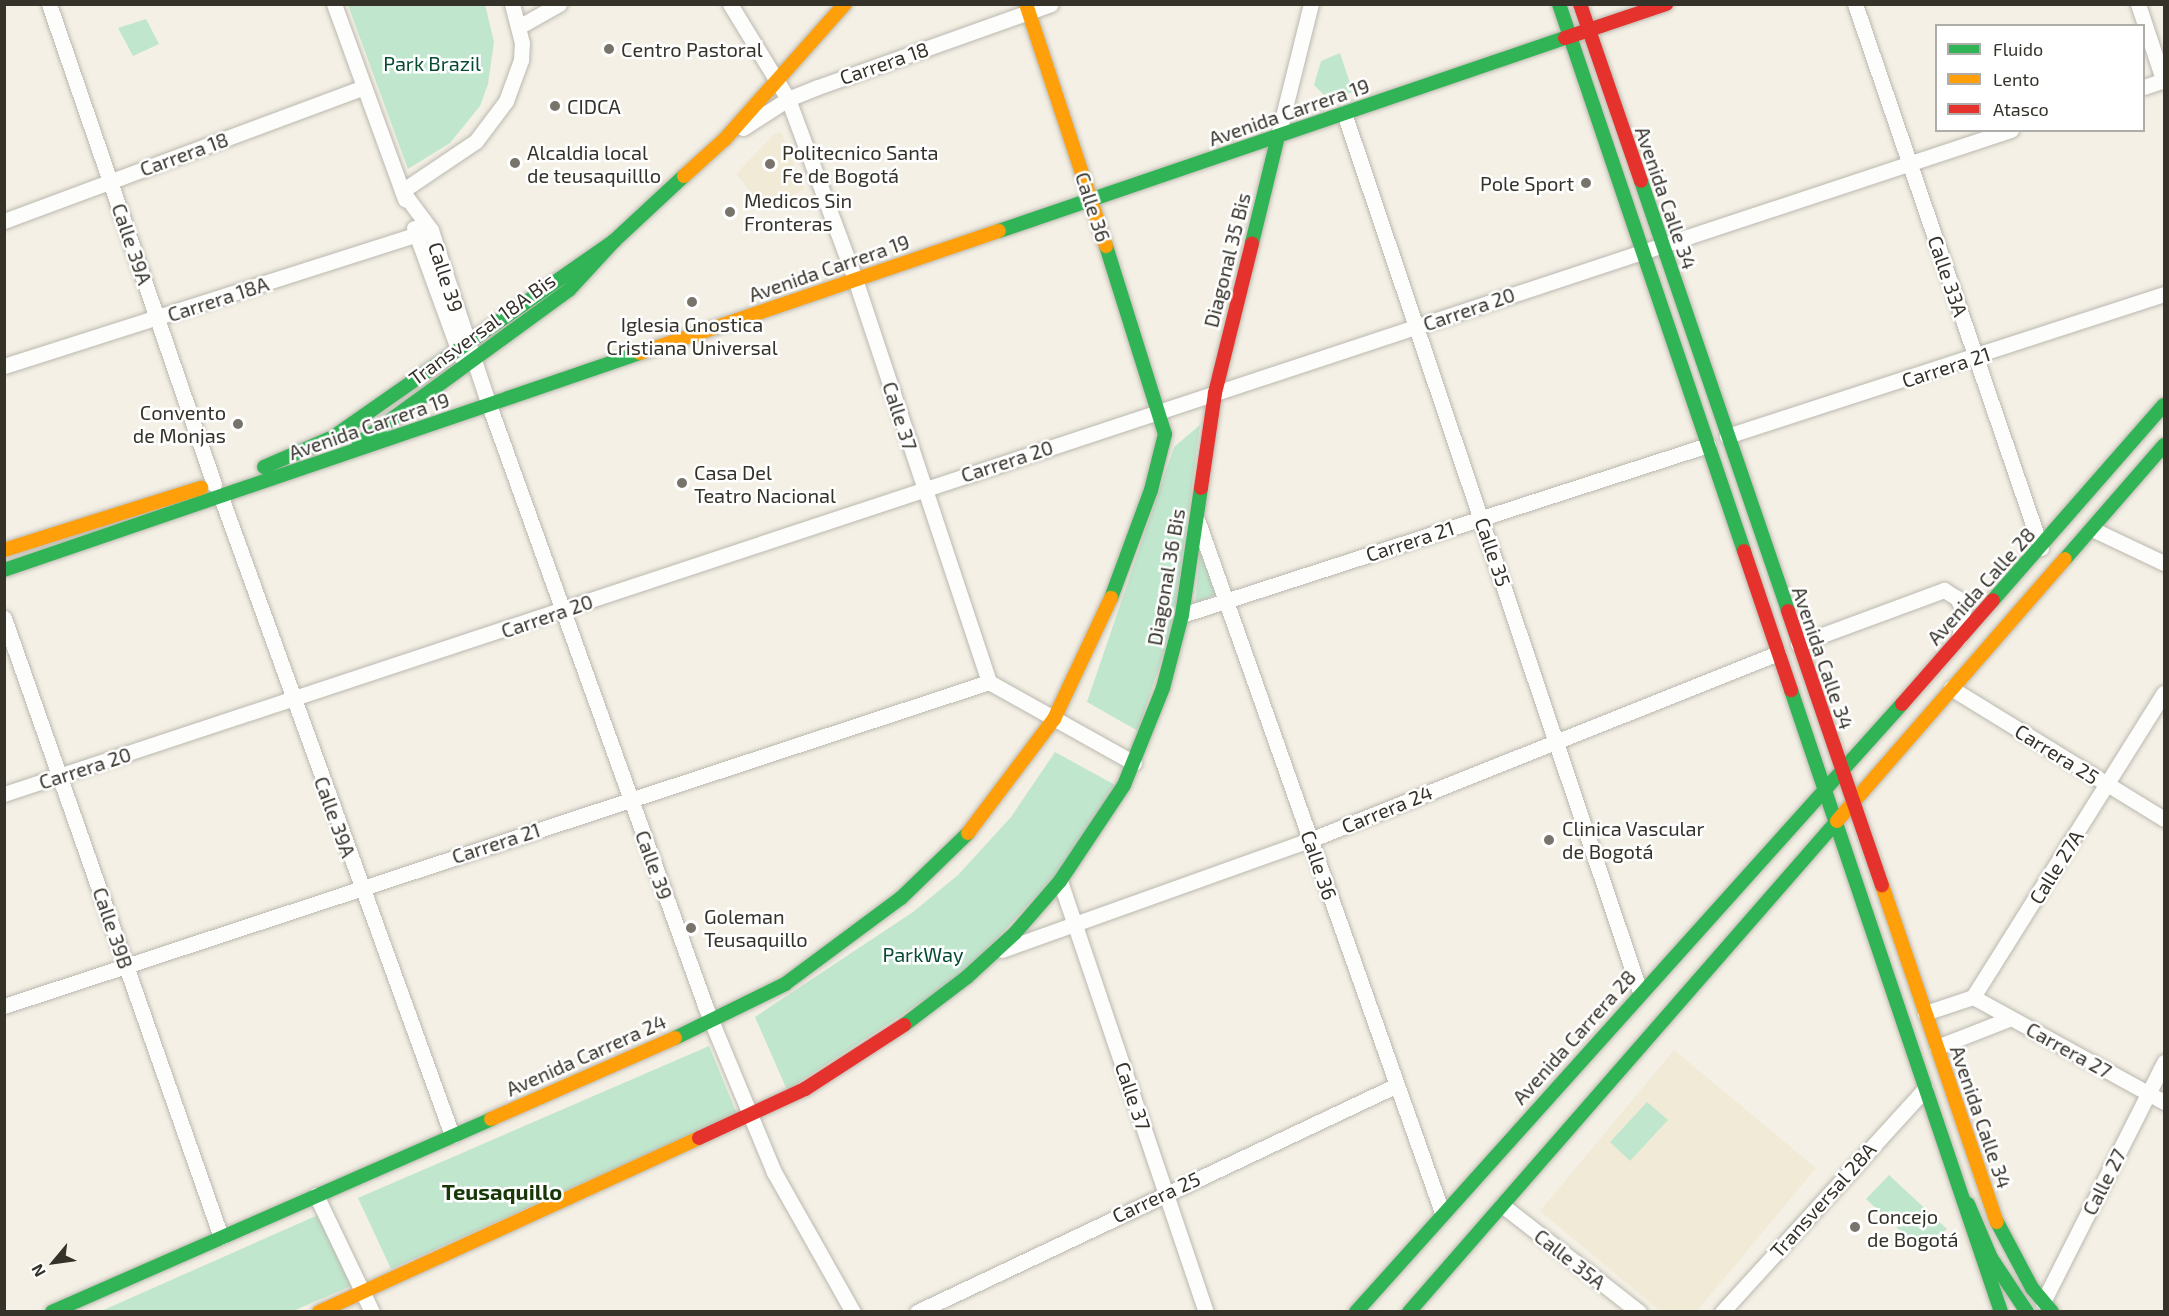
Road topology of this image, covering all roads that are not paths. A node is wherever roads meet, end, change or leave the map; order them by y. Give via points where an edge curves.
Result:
1 (49, 4) edge
2 (334, 4) edge
3 (512, 4) edge
4 (559, 4) edge
5 (730, 4) edge
6 (845, 4) edge
7 (1051, 4) edge
8 (1311, 4) edge
9 (1559, 4) edge
10 (1580, 4) edge
11 (1666, 4) edge
12 (1855, 4) edge
13 (2138, 4) edge
14 (1027, 8) edge
15 (2145, 24) edge
16 (2145, 25) edge
17 (520, 26) junction
18 (1588, 31) junction
19 (1570, 37) junction
20 (779, 80) junction
21 (2164, 81) edge
22 (364, 87) junction
23 (2145, 87) edge
24 (788, 99) junction
25 (1344, 113) junction
26 (2005, 132) edge
27 (1278, 136) junction
28 (725, 139) junction
29 (1910, 164) junction
30 (110, 181) junction
31 (402, 191) junction
32 (1090, 200) junction
33 (4, 221) edge
34 (424, 233) junction
35 (614, 241) junction
36 (1661, 245) junction
37 (1642, 251) junction
38 (855, 279) junction
39 (2164, 294) edge
40 (158, 318) junction
41 (1418, 327) junction
42 (462, 346) junction
43 (1976, 358) junction
44 (470, 363) junction
45 (4, 366) edge
46 (1215, 393) junction
47 (489, 405) junction
48 (2164, 405) edge
49 (1160, 410) junction
50 (1727, 435) junction
51 (333, 436) joint
52 (1708, 445) junction
53 (2164, 445) edge
54 (335, 459) junction
55 (925, 488) junction
56 (217, 491) junction
57 (1196, 518) junction
58 (1481, 518) junction
59 (2092, 529) junction
60 (2042, 548) junction
61 (4, 550) edge
62 (2164, 563) edge
63 (4, 570) edge
64 (1226, 601) junction
65 (563, 610) junction
66 (1182, 615) junction
67 (4, 618) edge
68 (1958, 641) junction
69 (1798, 644) junction
70 (1778, 653) junction
71 (989, 682) junction
72 (1951, 688) junction
73 (2164, 693) edge
74 (293, 701) junction
75 (1054, 719) junction
76 (1556, 742) junction
77 (1134, 763) junction
78 (1842, 773) junction
79 (59, 776) junction
80 (2108, 785) junction
81 (1824, 791) junction
82 (4, 794) edge
83 (630, 798) junction
84 (1852, 803) junction
85 (2164, 819) edge
86 (1835, 823) junction
87 (1310, 840) junction
88 (1060, 881) junction
89 (361, 888) junction
90 (1075, 924) junction
91 (993, 953) junction
92 (126, 966) junction
93 (1640, 992) junction
94 (1973, 997) junction
95 (4, 1006) edge
96 (1925, 1013) junction
97 (2011, 1018) junction
98 (712, 1022) junction
99 (1937, 1047) junction
100 (2164, 1062) edge
101 (1397, 1084) junction
102 (1925, 1089) junction
103 (2149, 1094) junction
104 (2164, 1101) edge
105 (750, 1116) junction
106 (452, 1135) junction
107 (1166, 1192) junction
108 (316, 1195) junction
109 (1968, 1204) junction
110 (1502, 1206) junction
111 (1442, 1212) junction
112 (220, 1237) junction
113 (363, 1293) junction
114 (2047, 1307) edge
115 (52, 1311) edge
116 (319, 1311) edge
117 (372, 1311) edge
118 (853, 1311) edge
119 (917, 1311) edge
120 (1206, 1311) edge
121 (1356, 1311) edge
122 (1409, 1311) edge
123 (1639, 1311) edge
124 (1722, 1311) edge
125 (2001, 1311) edge
126 (2027, 1311) edge

1 - 30 street, Calle 39A
2 - 22 street, Calle 39
3 - 17 street
4 - 17 street
5 - 20 street, Calle 37
6 - 20 main road, Transversal 18A Bis
7 - 14 street, Carrera 18
8 - 27 street
9 - 19 main road, Avenida Calle 34
10 - 18 main road, Avenida Calle 34
11 - 18 main road, Avenida Carrera 19
12 - 29 street, Calle 33A
13 - 15 street
14 - 24 street, Carrera 18
14 - 32 main road, Calle 36
16 - 21 street
17 - 31 street via 521,60 515,82 492,123 476,141
18 - 19 main road, Avenida Carrera 19
18 - 36 main road, Avenida Calle 34
19 - 25 main road, Avenida Carrera 19
19 - 37 main road, Avenida Calle 34
20 - 24 street, Calle 37
20 - 28 main road, Transversal 18A Bis
21 - 23 street
22 - 30 street, Carrera 18
22 - 31 street, Calle 39
24 - 28 street, Carrera 18
24 - 38 street, Calle 37
25 - 27 main road, Avenida Carrera 19
25 - 41 street, Calle 35
26 - 29 street, Carrera 20
27 - 32 main road, Avenida Carrera 19
27 - 46 main road, Diagonal 35 Bis
28 - 35 main road, Transversal 18A Bis
29 - 36 street, Carrera 20
29 - 43 street, Calle 33A
30 - 33 street, Carrera 18
30 - 40 street, Calle 39A
31 - 34 street, Calle 39
32 - 38 main road, Avenida Carrera 19
32 - 49 main road, Calle 36
34 - 40 street, Carrera 18A
34 - 42 street, Calle 39
35 - 42 main road, Transversal 18A Bis
35 - 44 main road, Transversal 18A Bis via 569,290
36 - 37 street, Carrera 20
36 - 50 main road, Avenida Calle 34
37 - 41 street, Carrera 20
37 - 52 main road, Avenida Calle 34
38 - 47 main road, Avenida Carrera 19
38 - 55 street, Calle 37
39 - 43 street, Carrera 21
40 - 45 street, Carrera 18A
40 - 56 street, Calle 39A
41 - 46 street, Carrera 20
41 - 58 street, Calle 35
42 - 44 street, Calle 39
42 - 51 main road, Transversal 18A Bis
43 - 50 street, Carrera 21
43 - 60 street, Calle 33A
44 - 47 street, Calle 39
44 - 54 main road, Transversal 18A Bis
46 - 49 street, Carrera 20
46 - 57 main road, Diagonal 36 Bis
47 - 54 main road, Avenida Carrera 19
47 - 65 street, Calle 39
48 - 60 main road, Avenida Calle 28
49 - 55 street, Carrera 20
49 - 75 main road, Diagonal 36 Bis via 1164,441 1135,537 1083,662
50 - 69 main road, Avenida Calle 34
51 - 56 main road, Avenida Carrera 19
52 - 58 street, Carrera 21
52 - 70 main road, Avenida Calle 34
53 - 59 main road
54 - 56 main road, Avenida Carrera 19
55 - 65 street, Carrera 20
55 - 71 street, Calle 37
56 - 61 main road, Avenida Carrera 19
56 - 63 main road, Avenida Carrera 19
56 - 74 street, Calle 39A
57 - 64 street, Calle 36
57 - 66 main road, Diagonal 36 Bis
58 - 64 street, Carrera 21
58 - 76 street, Calle 35
59 - 62 street
59 - 72 main road
60 - 68 main road, Avenida Calle 28
64 - 66 street, Carrera 21
64 - 87 street, Calle 36
65 - 74 street, Carrera 20
65 - 83 street, Calle 39
66 - 77 main road, Diagonal 36 Bis via 1157,710
67 - 79 street, Calle 39B
68 - 69 street via 1963,610 1957,598 1944,590
68 - 78 main road, Avenida Calle 28
69 - 78 main road, Avenida Calle 34
70 - 76 street, Carrera 24
70 - 81 main road, Avenida Calle 34
71 - 75 street
71 - 83 street, Carrera 21
72 - 80 street, Carrera 25
72 - 84 main road
73 - 80 street, Calle 27A
74 - 79 street, Carrera 20
74 - 89 street, Calle 39A
75 - 77 street
75 - 98 main road, Avenida Carrera 24 via 966,836 901,898 785,984
76 - 87 street, Carrera 24
76 - 93 street, Calle 35
77 - 88 main road via 1110,811
78 - 81 main road, Avenida Calle 28
78 - 84 main road, Avenida Calle 34
79 - 82 street, Carrera 20
79 - 92 street, Calle 39B
80 - 85 street, Carrera 25
80 - 94 street, Calle 27A
81 - 86 main road, Avenida Calle 34
81 - 93 main road, Avenida Carrera 28
83 - 89 street, Carrera 21
83 - 98 street, Calle 39
84 - 86 main road
84 - 96 main road, Avenida Calle 34
86 - 102 main road, Avenida Calle 34
86 - 110 main road
87 - 90 street, Carrera 24
87 - 101 street, Calle 36
88 - 90 street, Calle 37
88 - 91 main road
89 - 92 street, Carrera 21
89 - 106 street, Calle 39A
90 - 91 street, Carrera 24
90 - 107 street, Calle 37
91 - 105 main road via 903,1026 805,1089
92 - 95 street, Carrera 21
92 - 112 street, Calle 39B
93 - 111 main road, Avenida Carrera 28
94 - 96 street
94 - 97 street, Carrera 27
96 - 99 main road, Avenida Calle 34
97 - 99 street
97 - 103 street, Carrera 27
98 - 105 street, Calle 39
98 - 106 main road, Avenida Carrera 24
99 - 114 main road, Avenida Calle 34 via 2002,1237
100 - 103 street, Calle 27
101 - 107 street, Carrera 25
101 - 111 street, Calle 36
102 - 109 main road, Avenida Calle 34
102 - 124 street, Transversal 28A
103 - 104 street, Carrera 27
103 - 114 street, Calle 27
105 - 113 main road
105 - 118 street, Calle 39 via 774,1172
106 - 108 main road, Avenida Carrera 24
107 - 119 street, Carrera 25
107 - 120 street, Calle 37
108 - 112 main road, Avenida Carrera 24
108 - 113 street
109 - 125 main road, Avenida Calle 34
109 - 126 main road via 1991,1258
110 - 122 main road
110 - 123 street, Calle 35A
111 - 121 main road, Avenida Carrera 28
112 - 115 main road, Avenida Carrera 24
113 - 116 main road
113 - 117 street

